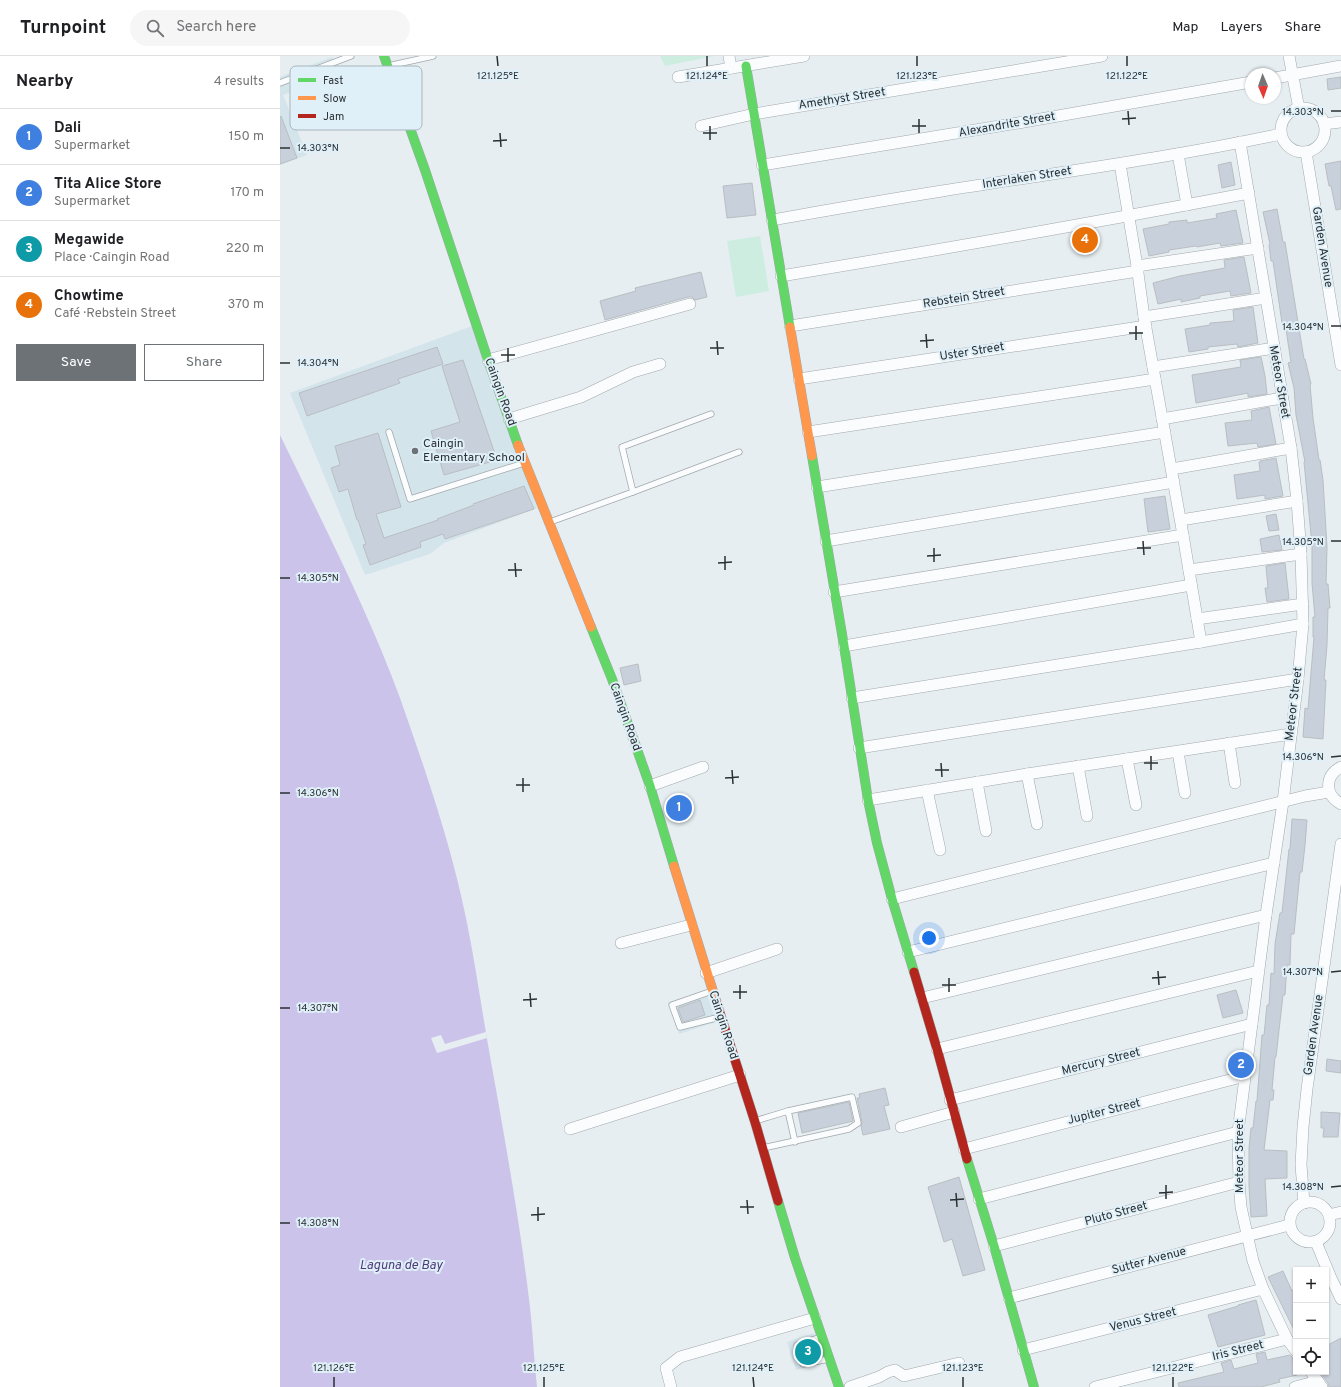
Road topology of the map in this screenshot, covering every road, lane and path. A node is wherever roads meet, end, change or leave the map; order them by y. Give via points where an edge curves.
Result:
1 (351, 56) edge
2 (384, 56) edge
3 (433, 56) edge
4 (729, 56) edge
5 (804, 56) edge
6 (1102, 56) edge
7 (1289, 56) edge
8 (784, 58) edge
9 (325, 66) edge
10 (387, 66) joint
11 (746, 66) junction
12 (1341, 66) edge
13 (731, 68) junction
14 (1293, 74) junction
15 (678, 77) dead end
16 (1281, 77) edge
17 (290, 79) edge
18 (280, 83) edge
19 (1245, 83) edge
20 (1299, 109) junction
21 (754, 114) junction
22 (1341, 122) edge
23 (1324, 124) junction
24 (701, 126) dead end
25 (411, 130) edge
26 (1281, 134) junction
27 (1240, 142) junction
28 (1306, 152) junction
29 (1178, 154) junction
30 (1120, 164) junction
31 (762, 165) junction
32 (1248, 193) junction
33 (1187, 205) junction
34 (1129, 216) junction
35 (772, 220) junction
36 (1258, 248) junction
37 (1138, 268) junction
38 (782, 276) junction
39 (1266, 298) junction
40 (690, 304) dead end
41 (1145, 322) junction
42 (790, 326) junction
43 (1274, 348) junction
44 (488, 360) junction
45 (660, 364) dead end
46 (1341, 365) edge
47 (1153, 367) junction
48 (799, 379) junction
49 (1155, 379) junction
50 (1282, 398) junction
51 (711, 414) dead end
52 (509, 419) junction
53 (1162, 419) junction
54 (389, 432) dead end
55 (808, 432) junction
56 (1165, 432) junction
57 (1291, 448) junction
58 (738, 452) dead end
59 (525, 463) junction
60 (1172, 469) junction
61 (1174, 482) junction
62 (817, 487) junction
63 (633, 492) junction
64 (1297, 501) junction
65 (1181, 520) junction
66 (550, 522) junction
67 (1184, 535) junction
68 (826, 541) junction
69 (1300, 554) junction
70 (1189, 570) junction
71 (1191, 586) junction
72 (834, 592) junction
73 (1302, 604) junction
74 (1197, 620) junction
75 (1303, 624) junction
76 (1201, 642) junction
77 (844, 646) junction
78 (1298, 679) junction
79 (852, 698) junction
80 (1291, 734) junction
81 (1229, 743) junction
82 (859, 748) junction
83 (1178, 752) junction
84 (1127, 759) junction
85 (1078, 766) junction
86 (703, 767) dead end
87 (1341, 767) edge
88 (1027, 774) junction
89 (977, 782) junction
90 (1235, 783) dead end
91 (650, 786) junction
92 (927, 790) junction
93 (1329, 792) junction
94 (1185, 793) dead end
95 (868, 800) junction
96 (1283, 802) junction
97 (1341, 804) edge
98 (1136, 806) dead end
99 (1087, 816) dead end
100 (1037, 824) dead end
101 (986, 831) dead end
102 (1341, 844) edge
103 (940, 850) dead end
104 (1274, 863) junction
105 (892, 899) junction
106 (1266, 915) junction
107 (691, 925) junction
108 (621, 943) dead end
109 (777, 949) dead end
110 (908, 952) junction
111 (1258, 971) junction
112 (706, 973) junction
113 (712, 991) junction
114 (922, 998) junction
115 (720, 1017) junction
116 (1252, 1024) junction
117 (937, 1049) junction
118 (740, 1075) junction
119 (1245, 1076) junction
120 (950, 1100) junction
121 (788, 1111) junction
122 (954, 1112) junction
123 (755, 1122) junction
124 (900, 1127) dead end
125 (570, 1129) dead end
126 (1238, 1132) junction
127 (795, 1142) junction
128 (763, 1148) junction
129 (964, 1148) junction
130 (1239, 1182) junction
131 (979, 1199) junction
132 (1304, 1203) junction
133 (1341, 1212) edge
134 (1329, 1215) junction
135 (1289, 1225) junction
136 (1246, 1235) junction
137 (1316, 1242) junction
138 (994, 1246) junction
139 (1263, 1289) junction
140 (1009, 1298) junction
141 (1341, 1299) edge
142 (815, 1318) junction
143 (821, 1336) junction
144 (1287, 1339) junction
145 (1293, 1347) edge
146 (1023, 1350) junction
147 (829, 1359) junction
148 (959, 1363) dead end
149 (1317, 1380) edge
150 (671, 1387) edge
151 (839, 1387) edge
152 (850, 1387) edge
153 (1034, 1387) edge
154 (1095, 1387) edge
155 (1295, 1387) edge

1 - 9 lane
2 - 10 street, Caingin Road
3 - 10 lane
4 - 13 street
5 - 8 street
6 - 21 street, Amethyst Street
7 - 14 street
8 - 11 street
11 - 13 street
11 - 21 street
12 - 14 street
13 - 15 street
14 - 16 street
14 - 20 street
17 - 18 lane
19 - 31 street, Alexandrite Street
20 - 23 street via 1314,112
20 - 26 street via 1287,115 1281,127
21 - 24 street, Amethyst Street
21 - 31 street
22 - 23 street
23 - 28 street via 1325,131 1319,145
25 - 44 street, Caingin Road
26 - 27 street, Interlaken Street
26 - 28 street via 1290,148
27 - 29 street, Interlaken Street
27 - 32 street, Meteor Street
28 - 46 street, Garden Avenue
29 - 30 street, Interlaken Street
29 - 33 street
30 - 34 street
30 - 35 street, Interlaken Street
31 - 35 street
32 - 33 street
32 - 36 street, Meteor Street
33 - 34 street
34 - 37 street
34 - 38 street
35 - 38 street
36 - 37 street, Rebstein Street
36 - 39 street, Meteor Street
37 - 41 street
37 - 42 street, Rebstein Street
38 - 42 street
39 - 41 street, Uster Street
39 - 43 street, Meteor Street
40 - 44 street
41 - 47 street
41 - 48 street, Uster Street
42 - 48 street
43 - 47 street
43 - 50 street, Meteor Street
44 - 52 street, Caingin Road
45 - 52 street via 633,372 581,397
47 - 49 street
48 - 55 street
49 - 53 street
49 - 55 street
50 - 53 street
50 - 57 street, Meteor Street
51 - 63 lane via 622,447
52 - 59 street, Caingin Road
53 - 56 street
54 - 59 lane via 410,499
55 - 62 street
56 - 60 street
56 - 62 street
57 - 60 street
57 - 64 street, Meteor Street
58 - 63 lane
59 - 66 street, Caingin Road
60 - 61 street
61 - 65 street
61 - 68 street
62 - 68 street
63 - 66 lane
64 - 65 street
64 - 69 street, Meteor Street
65 - 67 street
66 - 91 street, Caingin Road via 612,679
67 - 70 street
67 - 72 street
68 - 72 street
69 - 70 street
69 - 73 street, Meteor Street
70 - 71 street
71 - 74 street
71 - 77 street
72 - 77 street
73 - 74 street
73 - 75 street, Meteor Street
74 - 76 street
75 - 76 street
75 - 78 street, Meteor Street
76 - 79 street
77 - 79 street
78 - 80 street, Meteor Street
78 - 82 street
79 - 82 street
80 - 81 street
80 - 96 street, Meteor Street
81 - 83 street
81 - 90 street
82 - 95 street
83 - 84 street
83 - 94 street
84 - 85 street
84 - 98 street
85 - 88 street
85 - 99 street
86 - 91 street
87 - 93 street via 1331,776
88 - 89 street
88 - 100 street
89 - 92 street
89 - 101 street
91 - 107 street, Caingin Road
92 - 95 street
92 - 103 street
93 - 96 street
93 - 97 street
95 - 105 street via 876,842
96 - 104 street, Meteor Street
96 - 105 street
102 - 132 street, Garden Avenue via 1303,1127 1301,1165
104 - 106 street, Meteor Street
104 - 110 street
105 - 110 street
106 - 111 street, Meteor Street
106 - 114 street
107 - 108 street
107 - 112 street, Caingin Road
109 - 112 street
110 - 114 street
111 - 116 street, Meteor Street
111 - 117 street
112 - 113 street, Caingin Road
113 - 115 street, Caingin Road
113 - 115 lane via 672,1005 680,1027
114 - 117 street
115 - 118 street, Caingin Road
116 - 119 street, Meteor Street
116 - 120 street, Mercury Street
117 - 120 street
118 - 123 street, Caingin Road
118 - 125 street
119 - 126 street, Meteor Street
119 - 129 street, Jupiter Street
120 - 122 street
121 - 123 lane
121 - 127 lane
121 - 127 lane via 852,1097 858,1123 849,1130
122 - 124 street
122 - 129 street
123 - 128 street, Caingin Road
126 - 130 street, Meteor Street
126 - 131 street
127 - 128 lane
128 - 142 street, Caingin Road
129 - 131 street
130 - 136 street, Meteor Street via 1240,1207
130 - 138 street, Pluto Street
131 - 138 street
132 - 134 street via 1319,1204
132 - 135 street via 1292,1211
133 - 134 street
134 - 137 street via 1328,1231
135 - 136 street, Sutter Avenue
135 - 137 street via 1299,1240 1307,1243
136 - 139 street, Meteor Street
136 - 140 street, Sutter Avenue
137 - 141 street
138 - 140 street
139 - 144 street, Meteor Street
139 - 146 street, Venus Street
140 - 146 street
142 - 143 street, Caingin Road
142 - 150 street via 680,1357 666,1368
143 - 147 street, Caingin Road
143 - 147 lane via 797,1345 803,1364
144 - 145 street, Meteor Street
144 - 154 street, Iris Street
146 - 153 street
147 - 151 street, Caingin Road
148 - 152 street via 904,1376 895,1370
149 - 155 street

